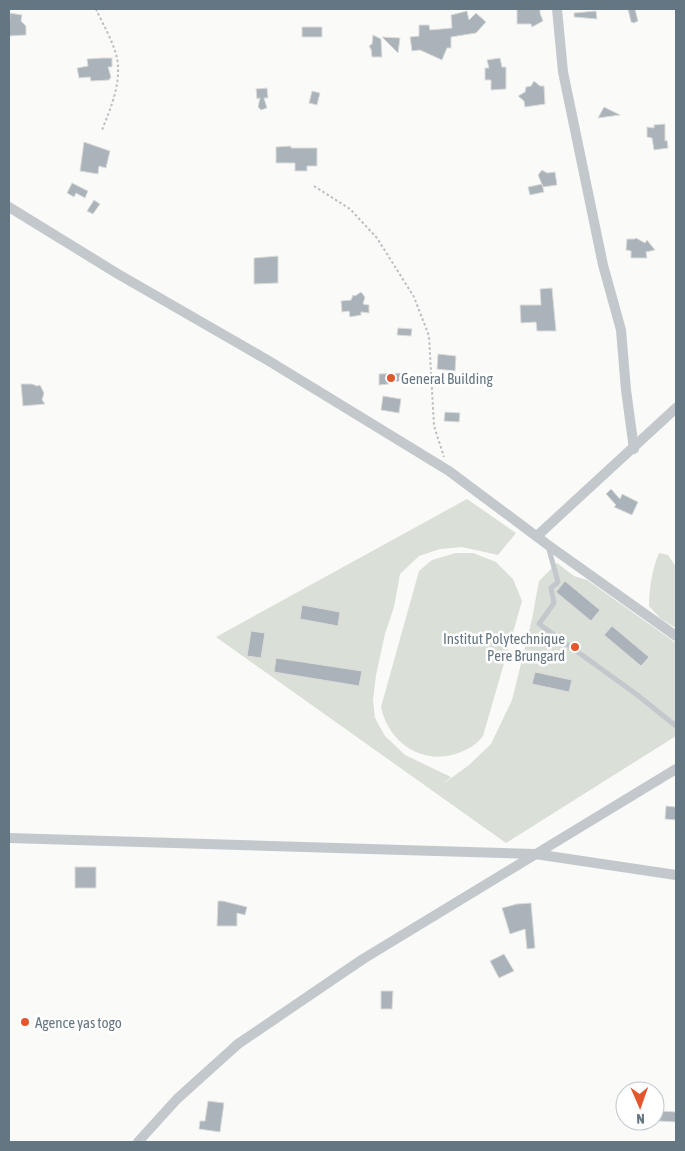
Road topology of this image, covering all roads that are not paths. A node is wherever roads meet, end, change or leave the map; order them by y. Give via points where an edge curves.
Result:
1 (557, 9) edge
2 (9, 207) edge
3 (676, 408) edge
4 (634, 449) junction
5 (537, 536) junction
6 (548, 545) junction
7 (676, 636) edge
8 (676, 726) edge
9 (676, 769) edge
10 (9, 838) edge
11 (535, 854) junction
12 (676, 874) edge
13 (138, 1142) edge

1 - 4 street via 563,72 603,265 621,330
2 - 5 street via 449,472
3 - 4 street
4 - 5 street
5 - 6 street
6 - 7 street
6 - 8 lane via 558,582 551,588 554,603 538,624
9 - 11 street
10 - 11 street
11 - 12 street
11 - 13 street via 363,959 238,1044 176,1099

